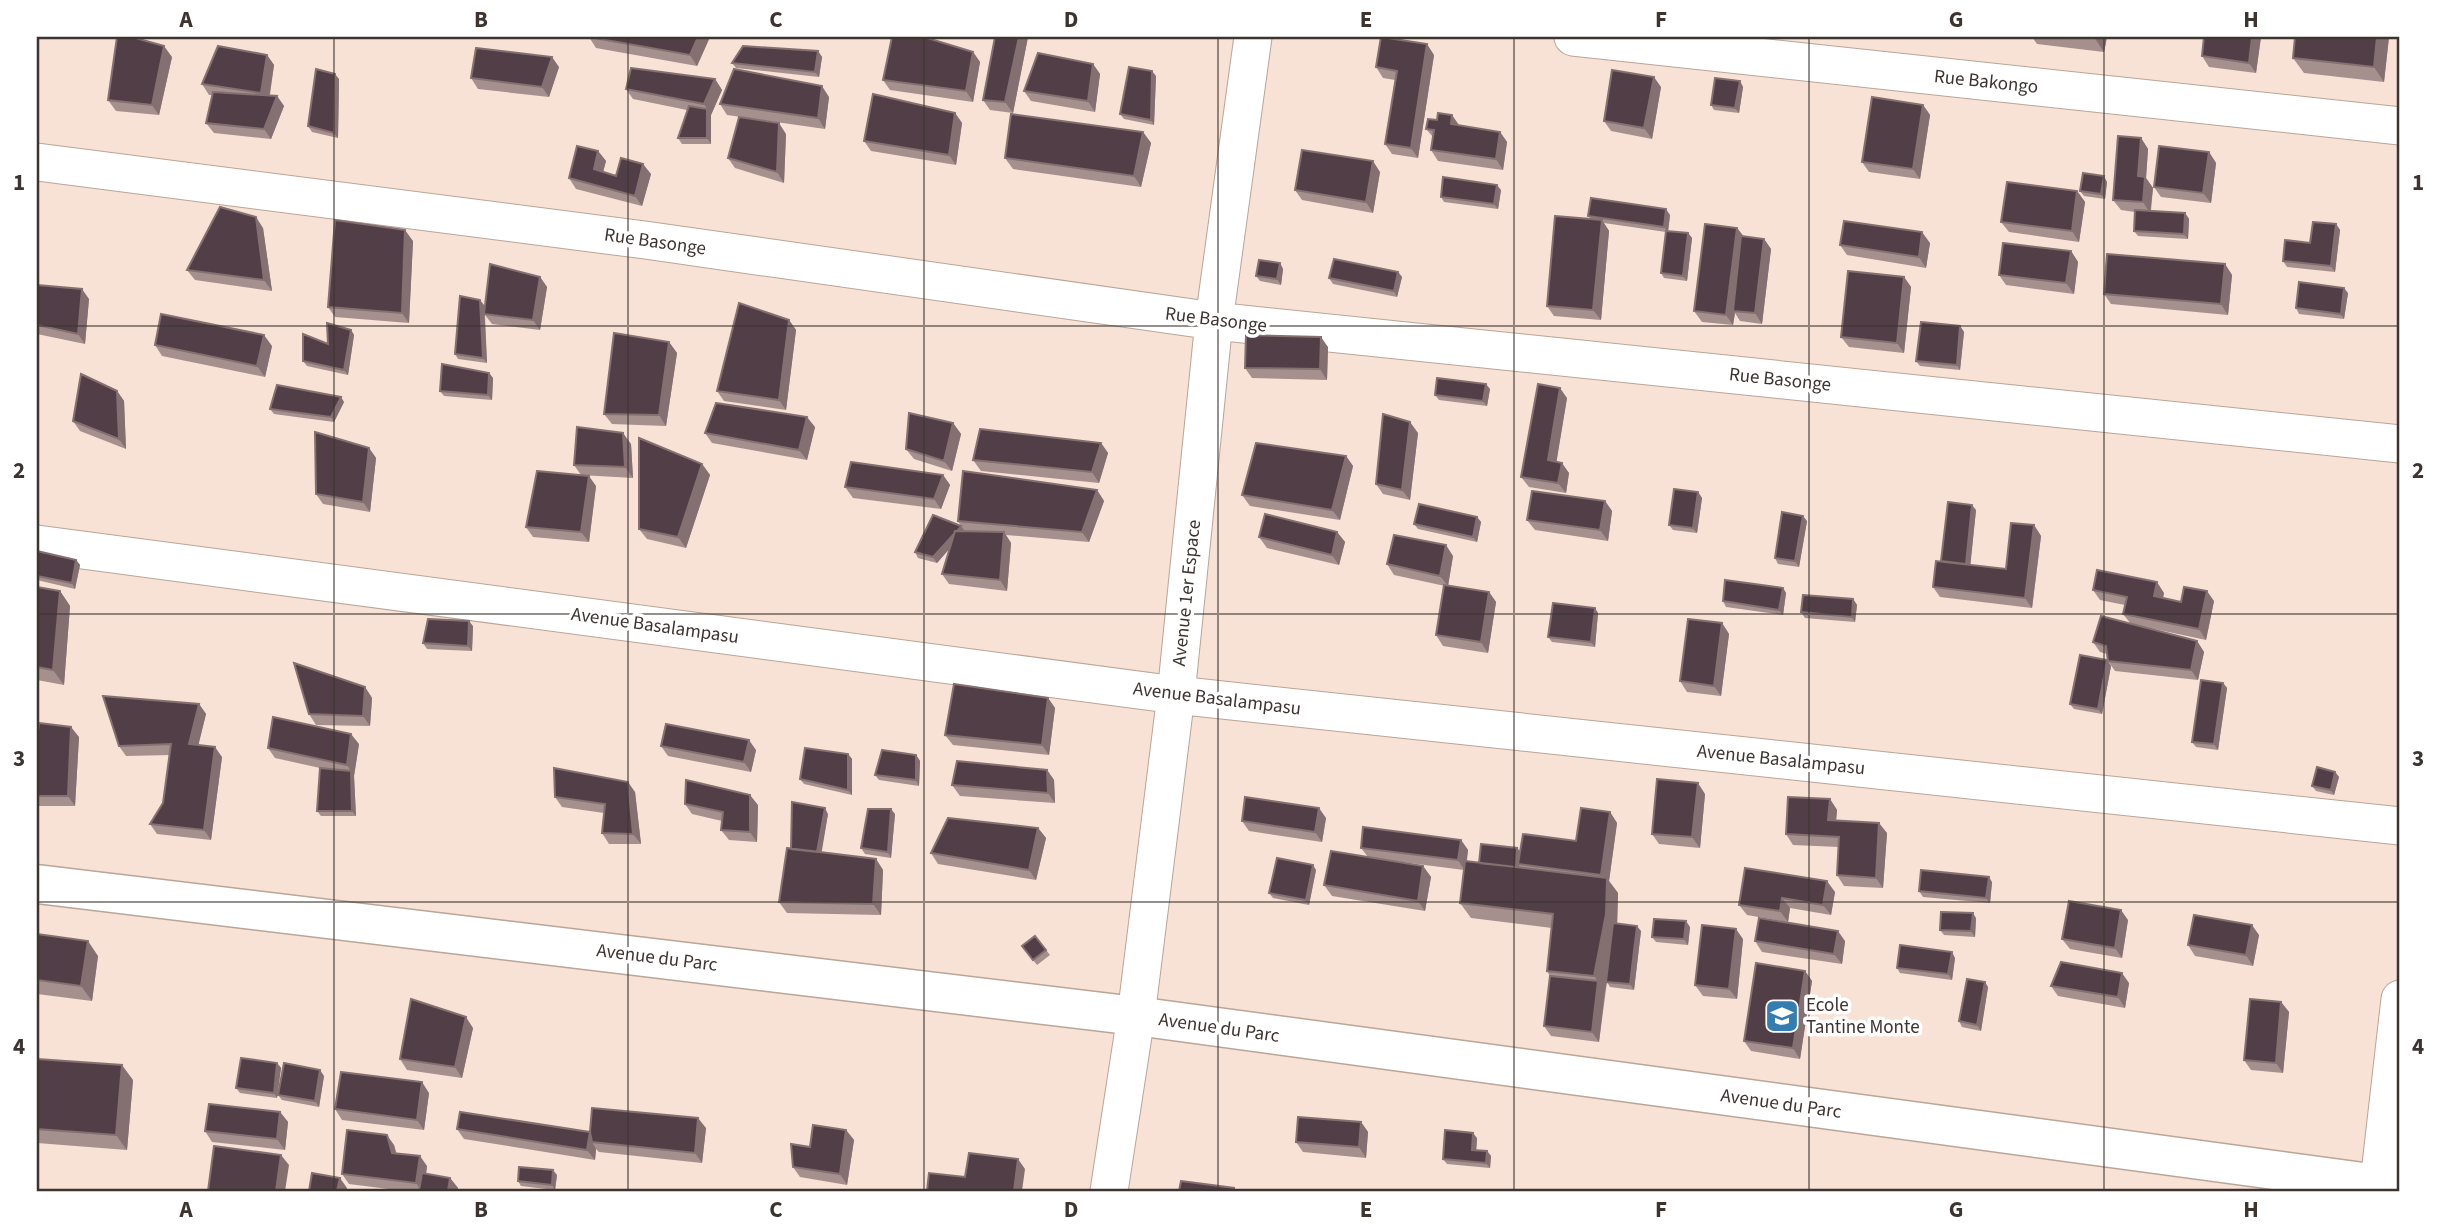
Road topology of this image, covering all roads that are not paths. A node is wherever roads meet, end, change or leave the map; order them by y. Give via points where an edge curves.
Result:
1 (1254, 37) edge
2 (1573, 37) edge
3 (2400, 127) edge
4 (37, 162) edge
5 (1214, 321) junction
6 (2400, 444) edge
7 (37, 544) edge
8 (1176, 695) junction
9 (2400, 826) edge
10 (37, 884) edge
11 (2400, 999) edge
12 (1136, 1016) junction
13 (2386, 1188) edge
14 (1110, 1191) edge

1 - 5 street, Avenue 1er Espace
2 - 3 street, Rue Bakongo
4 - 5 street, Rue Basonge via 645,240
5 - 6 street, Rue Basonge
5 - 8 street, Avenue 1er Espace
7 - 8 street, Avenue Basalampasu
8 - 9 street, Avenue Basalampasu
8 - 12 street, Avenue 1er Espace
10 - 12 street, Avenue du Parc
11 - 13 street
12 - 13 street, Avenue du Parc
12 - 14 street, Avenue 1er Espace

